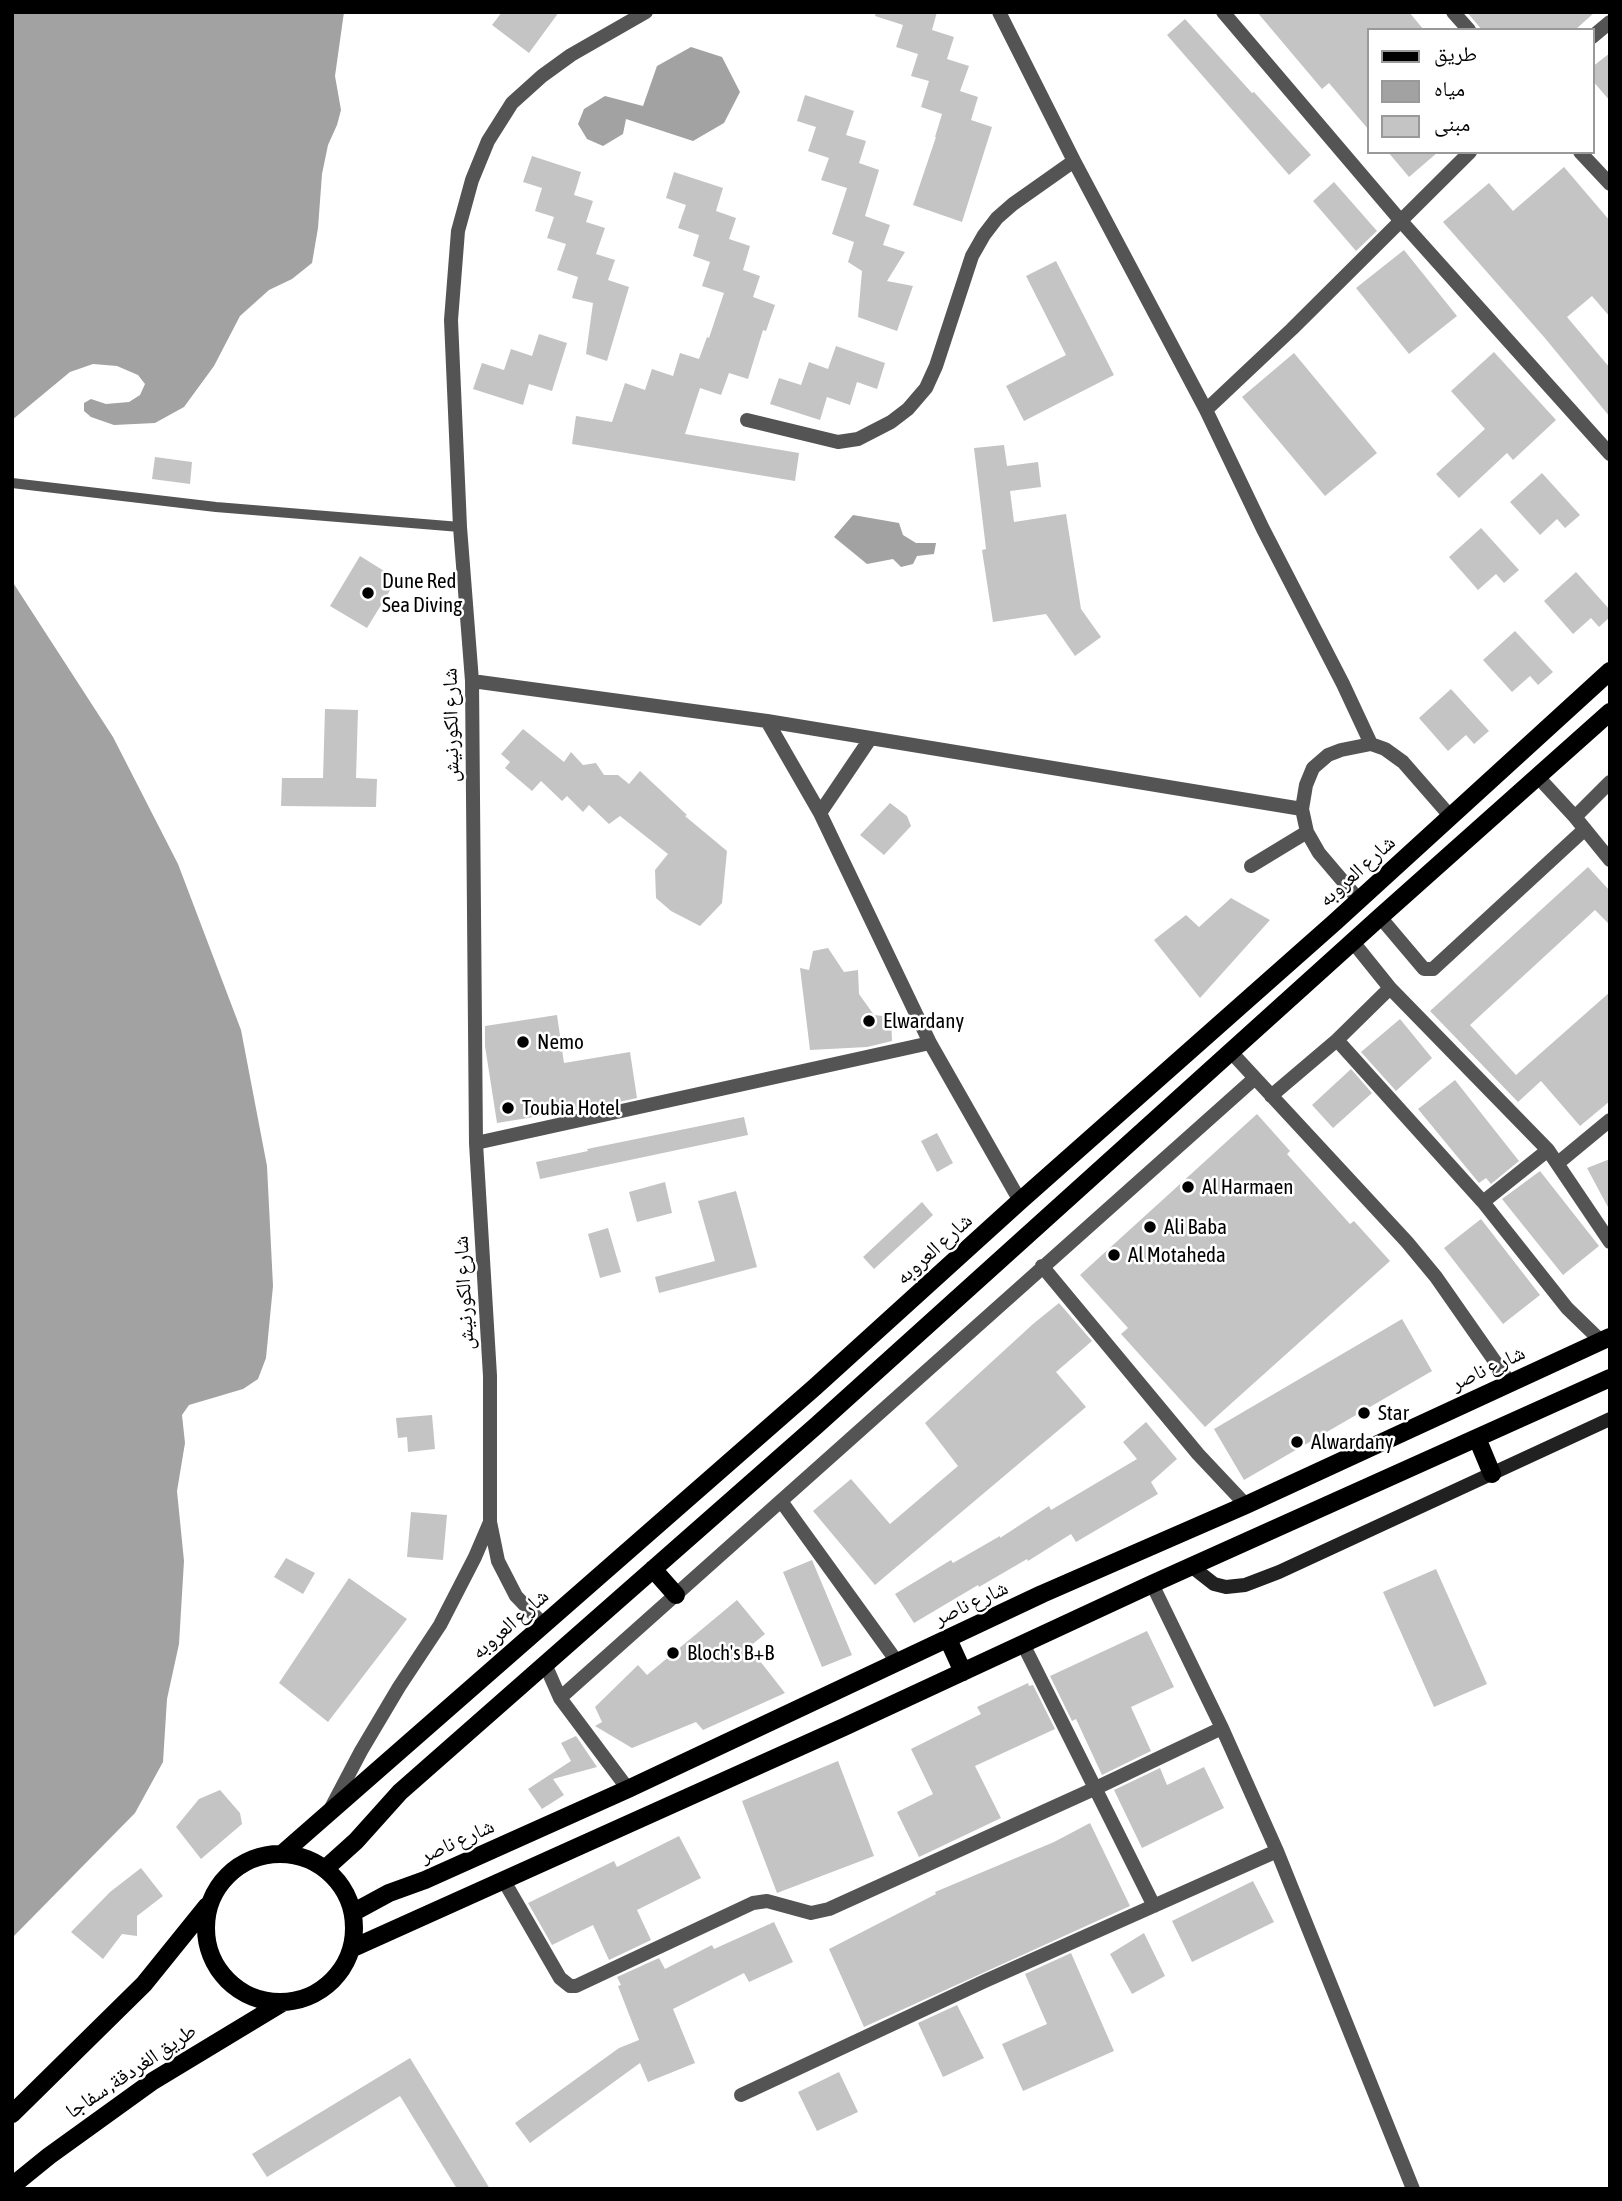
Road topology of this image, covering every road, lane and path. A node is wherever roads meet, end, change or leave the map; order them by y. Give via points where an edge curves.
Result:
1 (646, 12) edge
2 (999, 12) edge
3 (1223, 12) edge
4 (1453, 12) edge
5 (1610, 22) edge
6 (1467, 28) edge
7 (1594, 35) edge
8 (1468, 154) edge
9 (1582, 154) edge
10 (1074, 161) junction
11 (1610, 184) edge
12 (1400, 220) junction
13 (1206, 410) junction
14 (747, 420) dead end
15 (1608, 450) edge
16 (12, 483) edge
17 (460, 527) junction
18 (1610, 671) edge
19 (472, 681) junction
20 (1610, 712) edge
21 (767, 721) junction
22 (870, 739) junction
23 (1371, 744) junction
24 (1538, 777) junction
25 (1610, 782) edge
26 (1303, 809) junction
27 (820, 813) junction
28 (1451, 817) junction
29 (1580, 823) junction
30 (1307, 832) junction
31 (1610, 860) edge
32 (1251, 866) dead end
33 (1359, 901) junction
34 (1380, 917) junction
35 (1353, 942) junction
36 (1390, 988) junction
37 (1336, 1040) junction
38 (930, 1043) junction
39 (1231, 1052) junction
40 (1255, 1077) junction
41 (1271, 1096) junction
42 (1610, 1120) edge
43 (477, 1143) junction
44 (1548, 1150) junction
45 (1558, 1163) junction
46 (1020, 1202) junction
47 (1483, 1202) junction
48 (1610, 1242) edge
49 (1042, 1266) junction
50 (871, 1337) junction
51 (1605, 1339) edge
52 (892, 1358) junction
53 (1610, 1378) edge
54 (1510, 1383) junction
55 (1610, 1419) edge
56 (1477, 1438) junction
57 (1492, 1474) junction
58 (781, 1501) junction
59 (1246, 1506) junction
60 (490, 1522) junction
61 (1191, 1566) junction
62 (653, 1569) junction
63 (1152, 1584) junction
64 (676, 1595) junction
65 (544, 1625) junction
66 (948, 1639) junction
67 (1023, 1644) junction
68 (898, 1663) junction
69 (545, 1664) junction
70 (962, 1672) junction
71 (560, 1698) junction
72 (1222, 1728) junction
73 (1096, 1788) junction
74 (628, 1789) junction
75 (327, 1816) junction
76 (1277, 1852) junction
77 (283, 1853) junction
78 (326, 1868) junction
79 (504, 1881) junction
80 (210, 1903) junction
81 (1154, 1906) junction
82 (354, 1912) junction
83 (353, 1948) junction
84 (282, 2003) junction
85 (741, 2095) dead end
86 (12, 2114) edge
87 (12, 2186) edge
88 (1413, 2189) edge

1 - 17 street, شارع الكورنيش via 571,55 512,103 488,141 472,180 458,231 451,320
2 - 10 street
3 - 12 street
4 - 6 street
5 - 7 street
8 - 12 street
9 - 11 street
10 - 13 street
10 - 14 street via 1013,204 984,235 972,256 936,366 926,388 908,409 858,439 838,442
12 - 13 street
12 - 15 street
13 - 23 street
16 - 17 lane via 216,507
17 - 19 street, شارع الكورنيش
18 - 28 main road, شارع العروبه
19 - 21 street
19 - 43 street, شارع الكورنيش
20 - 24 main road
21 - 22 street
21 - 27 street
22 - 26 street
22 - 27 street
23 - 26 street via 1328,755 1313,768
23 - 28 street via 1404,762
24 - 29 street
24 - 34 main road
25 - 29 street
26 - 30 street
27 - 38 street
28 - 33 main road, شارع العروبه
29 - 31 street
29 - 34 street via 1433,969 1424,969
30 - 32 street
30 - 33 street
33 - 46 main road, شارع العروبه
34 - 35 main road
35 - 36 street
35 - 39 main road
36 - 37 street
36 - 44 street
37 - 41 street
37 - 47 street
38 - 43 street
38 - 46 street
39 - 40 street
39 - 52 main road
40 - 41 street
40 - 49 street
41 - 54 street via 1407,1242
42 - 45 street
43 - 60 street, شارع الكورنيش via 490,1376
44 - 45 street
44 - 47 street
45 - 48 street
46 - 50 main road, شارع العروبه
47 - 51 street via 1567,1308
49 - 58 street
49 - 59 street
50 - 52 main road
50 - 65 main road, شارع العروبه
51 - 54 main road, شارع ناصر
52 - 62 main road
53 - 56 main road
54 - 59 main road, شارع ناصر
55 - 57 street
56 - 57 main road
56 - 61 main road
57 - 61 street via 1245,1585 1214,1584
58 - 64 street
58 - 68 street
59 - 66 main road, شارع ناصر
60 - 65 street, شارع الكورنيش via 498,1561 516,1596
60 - 75 street, شارع الكورنيش via 440,1625 386,1708
61 - 63 main road
62 - 64 main road
62 - 69 main road
63 - 67 main road
63 - 72 street
64 - 71 street
65 - 75 main road, شارع العروبه
66 - 68 main road, شارع ناصر
66 - 70 main road
67 - 70 main road
67 - 73 street
68 - 74 main road, شارع ناصر
69 - 71 street
69 - 78 main road via 400,1792
70 - 79 main road
71 - 74 street
72 - 73 street
72 - 76 street
73 - 79 street via 828,1909 811,1913 767,1901 753,1903 576,1986 560,1978
73 - 81 street
74 - 82 main road, شارع ناصر
75 - 77 main road, شارع العروبه
76 - 81 street
76 - 88 street
77 - 78 main road
77 - 80 main road via 260,1856 238,1866 221,1882
78 - 82 main road via 345,1890
79 - 83 main road
80 - 84 main road via 205,1927 220,1972 237,1989 258,2000
80 - 86 main road, طريق الغردقة, سفاجا via 144,1984
81 - 85 street
82 - 83 main road
83 - 84 main road via 343,1970 327,1987
84 - 87 main road, طريق الغردقة, سفاجا via 153,2081

